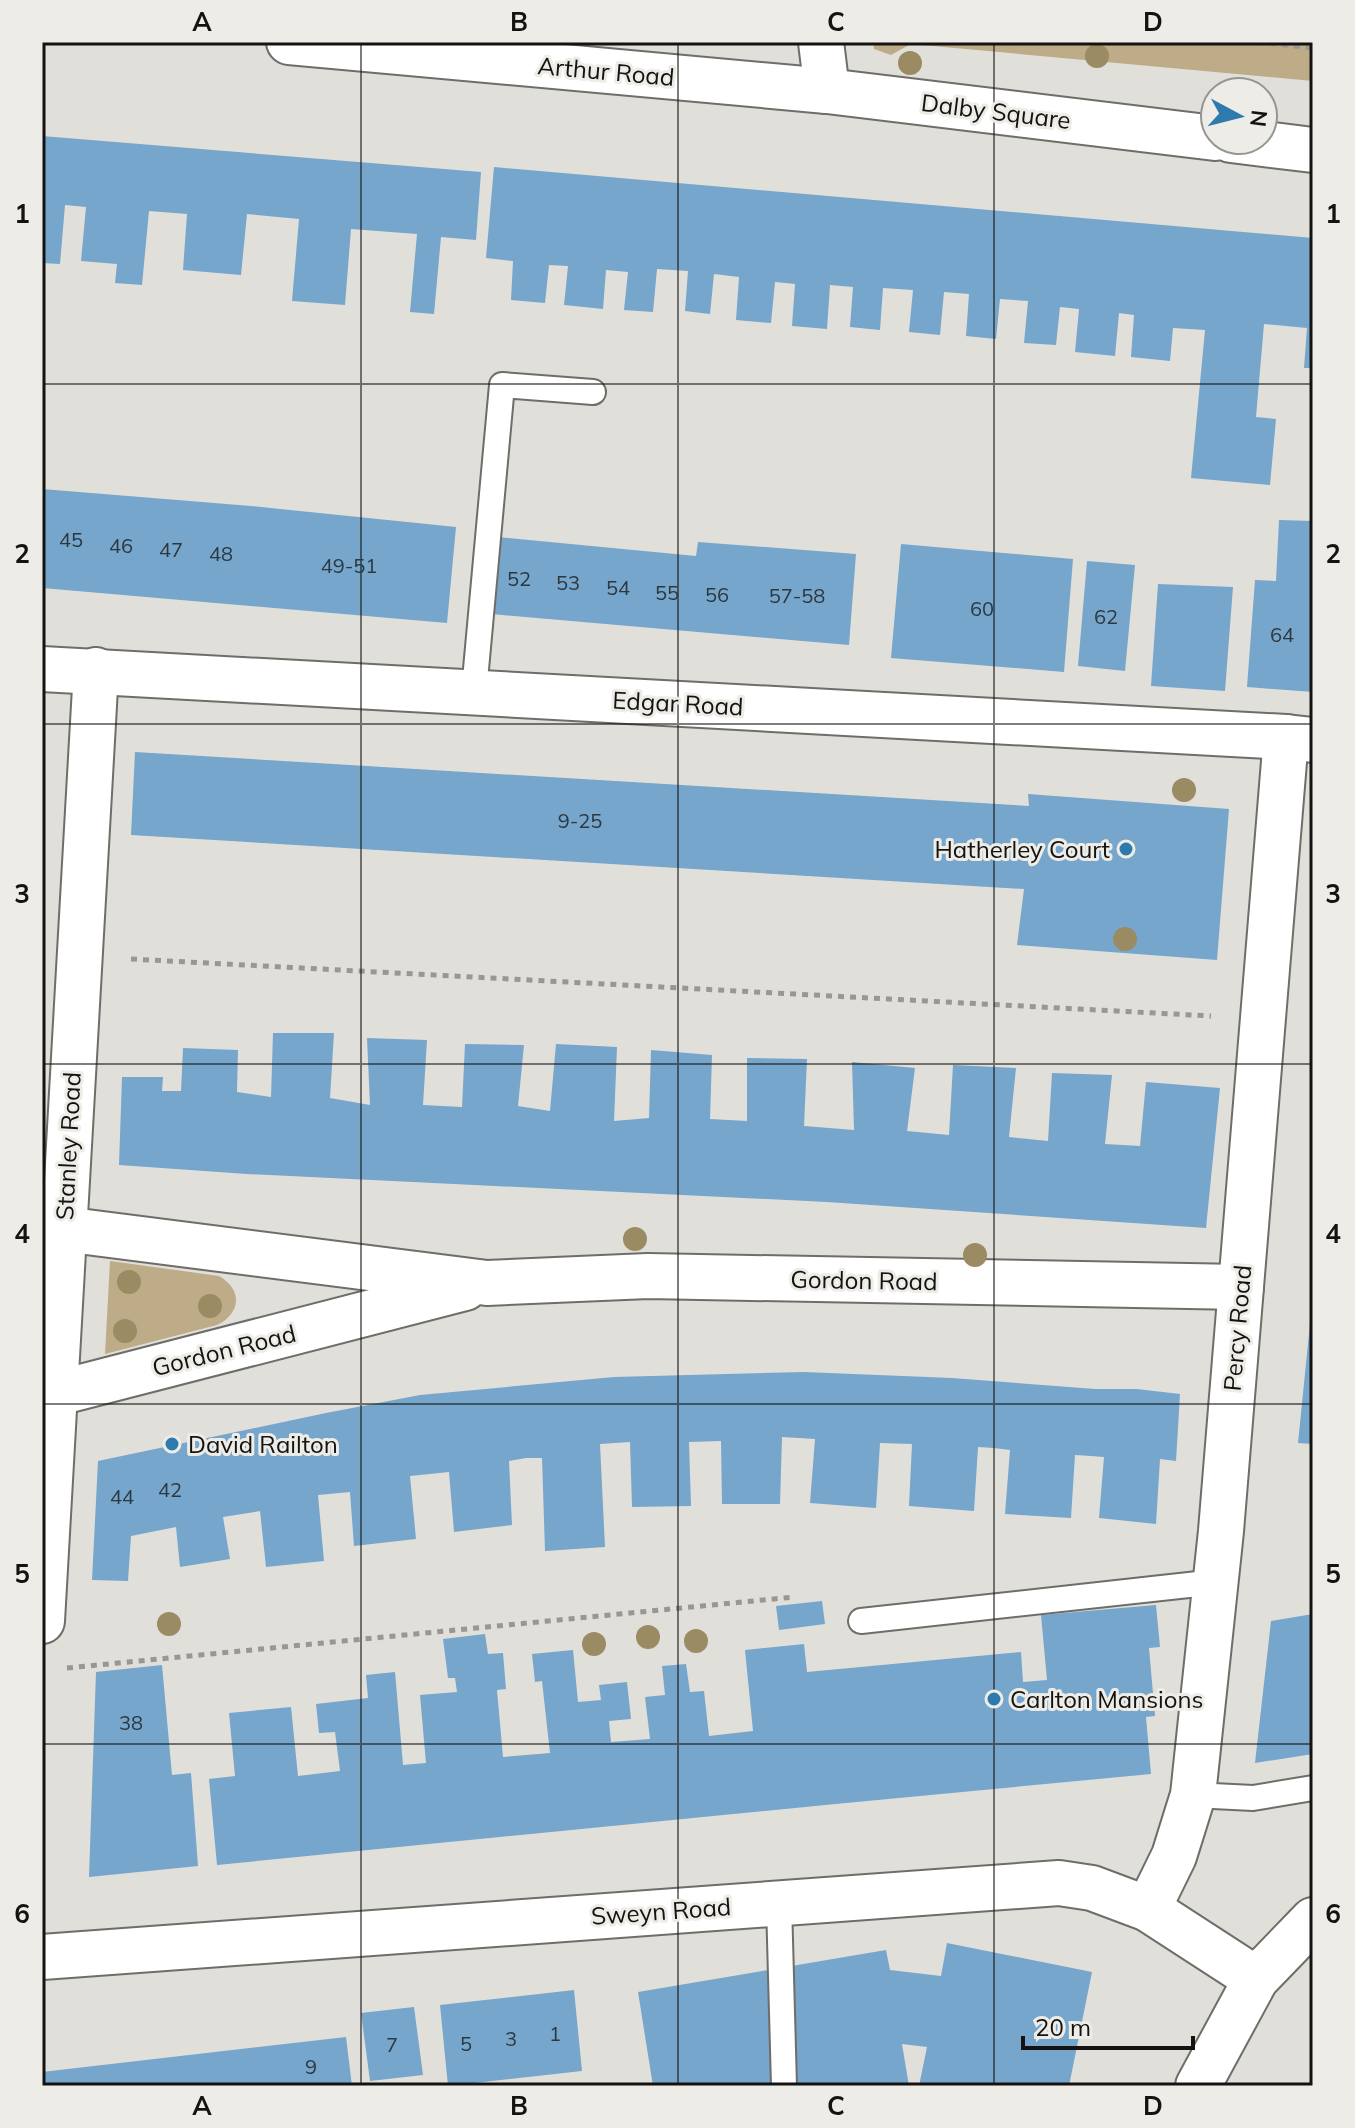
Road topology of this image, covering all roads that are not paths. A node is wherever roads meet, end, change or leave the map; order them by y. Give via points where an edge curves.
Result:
1 (289, 42) edge
2 (821, 42) edge
3 (827, 91) junction
4 (1199, 136) edge
5 (1279, 146) edge
6 (1313, 150) edge
7 (593, 392) dead end
8 (42, 669) edge
9 (96, 670) junction
10 (474, 691) junction
11 (1300, 739) edge
12 (63, 1229) junction
13 (487, 1283) junction
14 (1241, 1287) junction
15 (54, 1394) junction
16 (1216, 1582) junction
17 (42, 1621) edge
18 (861, 1621) dead end
19 (1313, 1788) edge
20 (1193, 1795) junction
21 (779, 1903) junction
22 (1148, 1909) junction
23 (1313, 1920) edge
24 (42, 1957) edge
25 (1256, 1979) junction
26 (784, 2086) edge
27 (1198, 2086) edge

1 - 3 street, Arthur Road
2 - 3 street
3 - 4 street, Dalby Square
5 - 6 street
7 - 10 lane via 502,385
8 - 9 street, Edgar Road
9 - 10 street, Edgar Road
9 - 12 street, Stanley Road
10 - 11 street, Edgar Road
11 - 14 street, Percy Road via 1264,1019
12 - 13 street, Gordon Road
12 - 15 street, Stanley Road
13 - 14 street, Gordon Road via 648,1276
13 - 15 street, Gordon Road
14 - 16 street, Percy Road
15 - 17 street, Stanley Road
16 - 18 lane
16 - 20 street, Percy Road
19 - 20 lane via 1253,1798
20 - 22 street, Percy Road via 1174,1856
21 - 22 street, Sweyn Road via 1059,1883 1092,1888
21 - 24 street, Sweyn Road
21 - 26 lane
22 - 25 street, Sweyn Road
23 - 25 street
25 - 27 street

